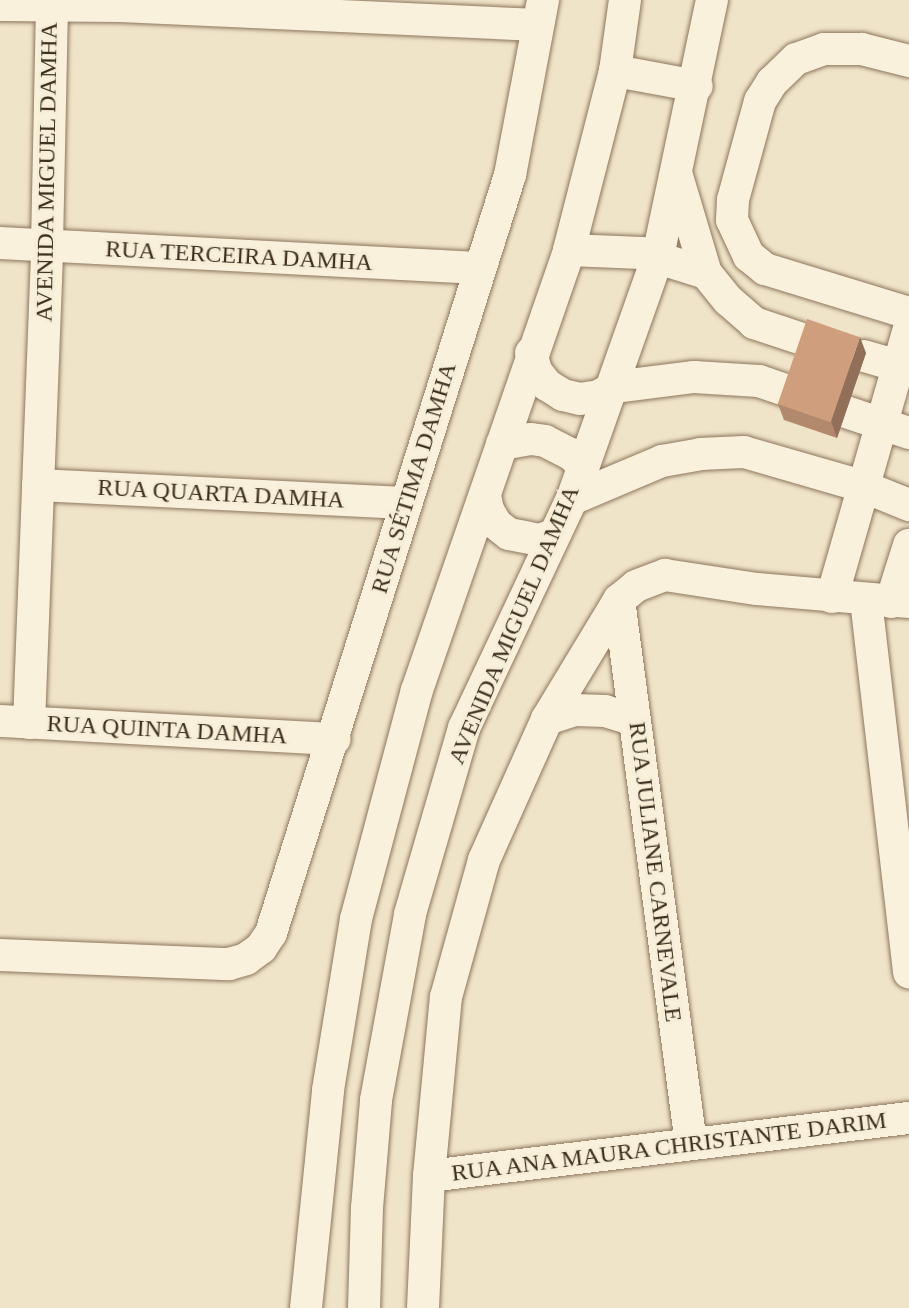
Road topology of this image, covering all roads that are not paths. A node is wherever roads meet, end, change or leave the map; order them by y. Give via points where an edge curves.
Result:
1 (625, 0) edge
2 (712, 0) edge
3 (51, 2) edge
4 (116, 3) edge
5 (0, 5) edge
6 (540, 12) edge
7 (909, 61) edge
8 (615, 71) junction
9 (697, 86) junction
10 (677, 175) junction
11 (0, 243) edge
12 (47, 245) junction
13 (569, 250) junction
14 (658, 256) junction
15 (478, 268) junction
16 (706, 273) junction
17 (909, 313) edge
18 (909, 328) edge
19 (771, 331) junction
20 (811, 342) edge
21 (531, 353) junction
22 (864, 356) dead end
23 (903, 368) edge
24 (759, 381) junction
25 (614, 387) junction
26 (793, 393) edge
27 (846, 412) dead end
28 (895, 428) edge
29 (502, 444) junction
30 (582, 465) junction
31 (38, 485) junction
32 (862, 486) junction
33 (485, 495) junction
34 (572, 499) junction
35 (405, 503) junction
36 (909, 505) edge
37 (555, 534) junction
38 (909, 545) edge
39 (832, 597) junction
40 (619, 600) junction
41 (889, 601) edge
42 (547, 719) junction
43 (635, 720) junction
44 (14, 722) edge
45 (335, 739) junction
46 (0, 955) edge
47 (909, 973) edge
48 (909, 1118) edge
49 (691, 1144) junction
50 (429, 1176) junction
51 (306, 1308) edge
52 (364, 1308) edge
53 (423, 1308) edge

1 - 8 street
2 - 9 street, AVENIDA MIGUEL DAMHA
3 - 4 street
3 - 5 street
3 - 12 street, AVENIDA MIGUEL DAMHA
4 - 6 street
6 - 15 street, RUA SÉTIMA DAMHA via 510,175
7 - 17 street via 862,49 824,49 796,59 760,101 732,220 749,256 765,269
8 - 9 street
8 - 13 street
9 - 10 street, AVENIDA MIGUEL DAMHA
10 - 14 street, AVENIDA MIGUEL DAMHA
10 - 16 street
11 - 12 street, RUA TERCEIRA DAMHA
12 - 15 street, RUA TERCEIRA DAMHA
12 - 31 street, AVENIDA MIGUEL DAMHA
13 - 14 street
13 - 21 street
14 - 16 street
14 - 25 street, AVENIDA MIGUEL DAMHA
15 - 35 street, RUA SÉTIMA DAMHA
16 - 19 street via 736,308
18 - 23 street
19 - 20 street
19 - 24 street
21 - 25 street via 536,371 563,395 580,399
21 - 29 street
22 - 23 street
23 - 28 street
24 - 25 street via 694,377
24 - 26 street
25 - 30 street, AVENIDA MIGUEL DAMHA
27 - 28 street
28 - 32 street
29 - 30 street via 545,441
29 - 33 street
30 - 34 street, AVENIDA MIGUEL DAMHA
31 - 35 street, RUA QUARTA DAMHA
31 - 44 street, AVENIDA MIGUEL DAMHA
32 - 34 street via 744,452 662,461
32 - 36 street
32 - 39 street
33 - 37 street via 496,524 509,534 540,540
33 - 51 street via 417,690 356,919 328,1090
34 - 37 street, AVENIDA MIGUEL DAMHA
35 - 45 street, RUA SÉTIMA DAMHA
37 - 52 street, AVENIDA MIGUEL DAMHA via 464,728 410,914 376,1100
38 - 41 street
39 - 40 street via 665,575 636,586
39 - 41 street
40 - 42 street
40 - 43 street, RUA JULIANE CARNEVALE
41 - 47 street
42 - 43 street via 575,710
42 - 50 street via 484,860 446,997
43 - 49 street, RUA JULIANE CARNEVALE
44 - 45 street, RUA QUINTA DAMHA
45 - 46 street, RUA SÉTIMA DAMHA via 280,914 261,948 246,959 229,964
48 - 49 street, RUA ANA MAURA CHRISTANTE DARIM
49 - 50 street, RUA ANA MAURA CHRISTANTE DARIM
50 - 53 street

